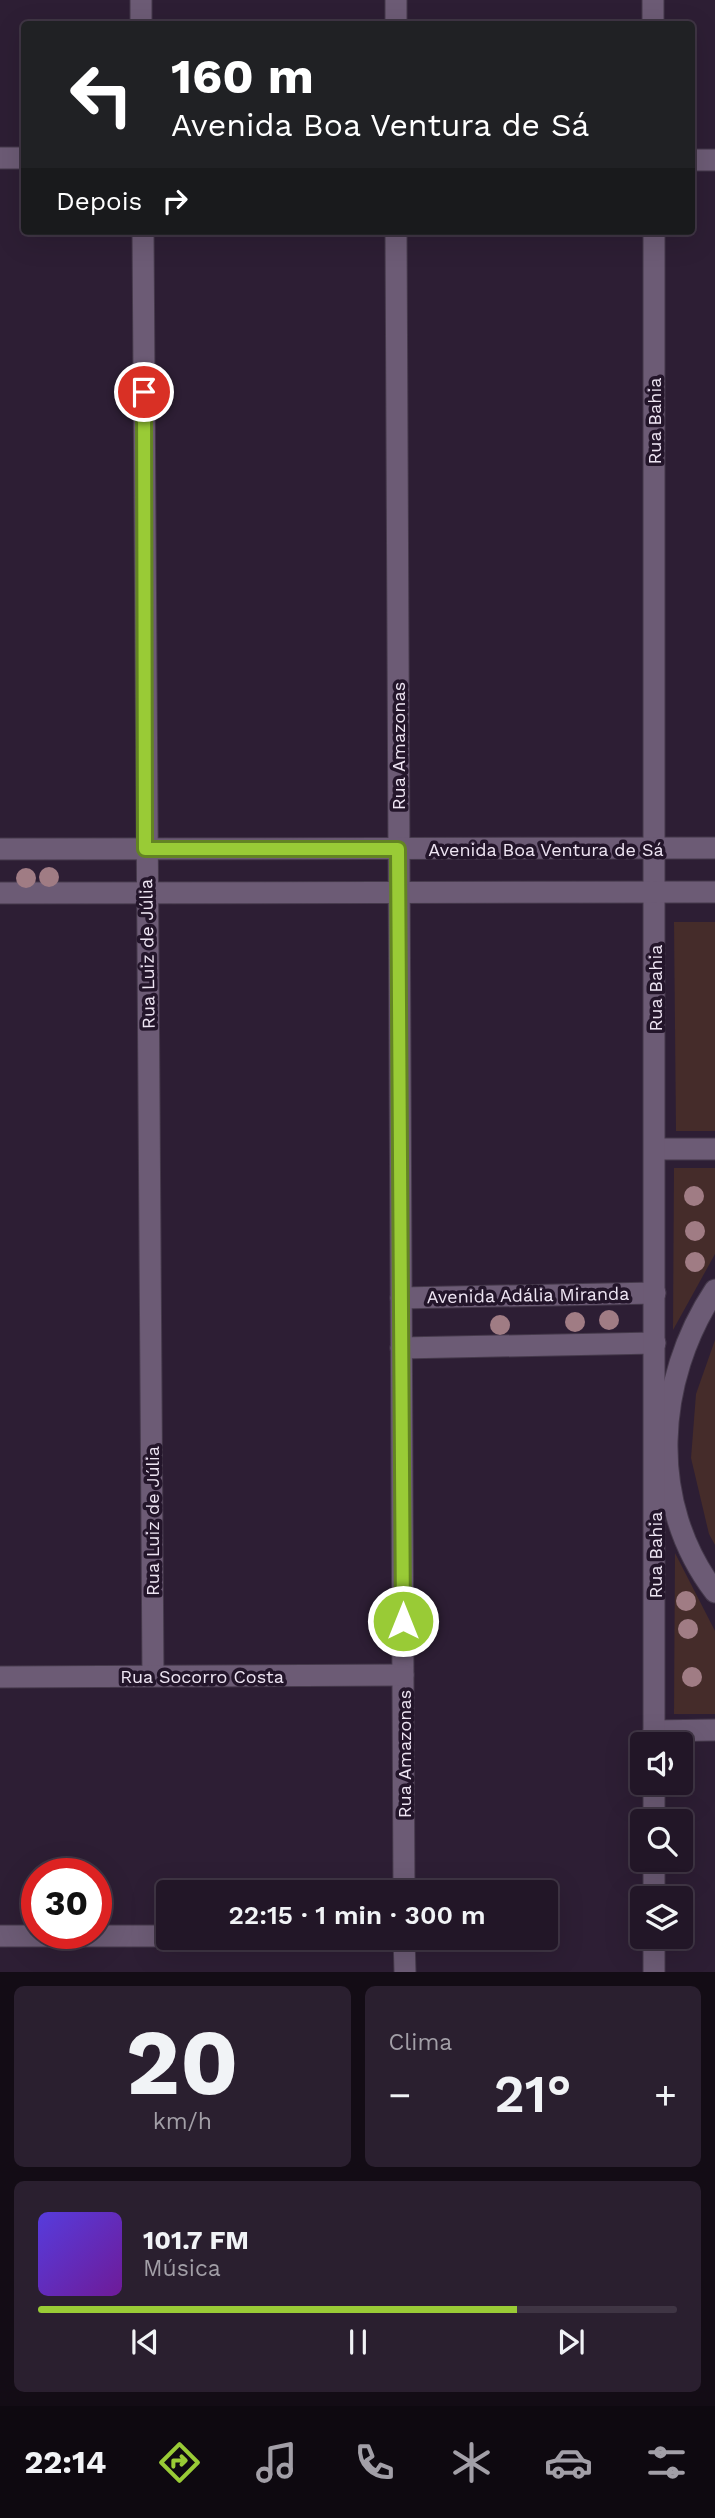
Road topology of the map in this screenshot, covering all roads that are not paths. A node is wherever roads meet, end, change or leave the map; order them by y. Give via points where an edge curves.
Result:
1 (141, 0) edge
2 (396, 0) edge
3 (653, 0) edge
4 (141, 21) edge
5 (396, 21) edge
6 (653, 21) edge
7 (0, 158) edge
8 (21, 158) edge
9 (695, 160) edge
10 (715, 160) edge
11 (143, 235) edge
12 (396, 235) edge
13 (654, 235) edge
14 (654, 848) junction
15 (715, 848) edge
16 (0, 849) edge
17 (145, 849) junction
18 (398, 849) junction
19 (399, 892) junction
20 (655, 892) junction
21 (715, 892) edge
22 (0, 893) edge
23 (146, 893) junction
24 (655, 1149) junction
25 (715, 1149) edge
26 (715, 1290) edge
27 (655, 1293) junction
28 (401, 1298) junction
29 (655, 1343) junction
30 (401, 1348) junction
31 (660, 1454) junction
32 (715, 1591) edge
33 (403, 1675) junction
34 (153, 1676) junction
35 (0, 1677) edge
36 (715, 1730) edge
37 (654, 1732) edge
38 (693, 1733) edge
39 (404, 1880) edge
40 (0, 1936) edge
41 (156, 1936) edge
42 (654, 1949) edge
43 (404, 1950) edge
44 (405, 1972) edge
45 (654, 1972) edge

1 - 4 street
2 - 5 street
3 - 6 street
7 - 8 street
9 - 10 street
11 - 17 street, Rua Luiz de Júlia
12 - 18 street, Rua Amazonas
13 - 14 street, Rua Bahia
14 - 15 street, Avenida Boa Ventura de Sá
14 - 18 street, Avenida Boa Ventura de Sá
14 - 20 street, Rua Bahia
16 - 17 street, Avenida Boa Ventura de Sá
17 - 18 street, Avenida Boa Ventura de Sá
17 - 23 street, Rua Luiz de Júlia
18 - 19 street, Rua Amazonas
19 - 20 street
19 - 23 street
19 - 28 street, Rua Amazonas
20 - 21 street
20 - 24 street, Rua Bahia
22 - 23 street
23 - 34 street, Rua Luiz de Júlia
24 - 25 street
24 - 27 street, Rua Bahia
26 - 31 street via 694,1322 671,1386
27 - 28 street, Avenida Adália Miranda
27 - 29 street, Rua Bahia
28 - 30 street, Rua Amazonas
29 - 30 street
29 - 31 street, Rua Bahia
30 - 33 street, Rua Amazonas
31 - 32 street via 677,1516 702,1575
31 - 37 street, Rua Bahia
33 - 34 street, Rua Socorro Costa
33 - 39 street, Rua Amazonas
34 - 35 street, Rua Socorro Costa
36 - 38 street
40 - 41 street
42 - 45 street
43 - 44 street

